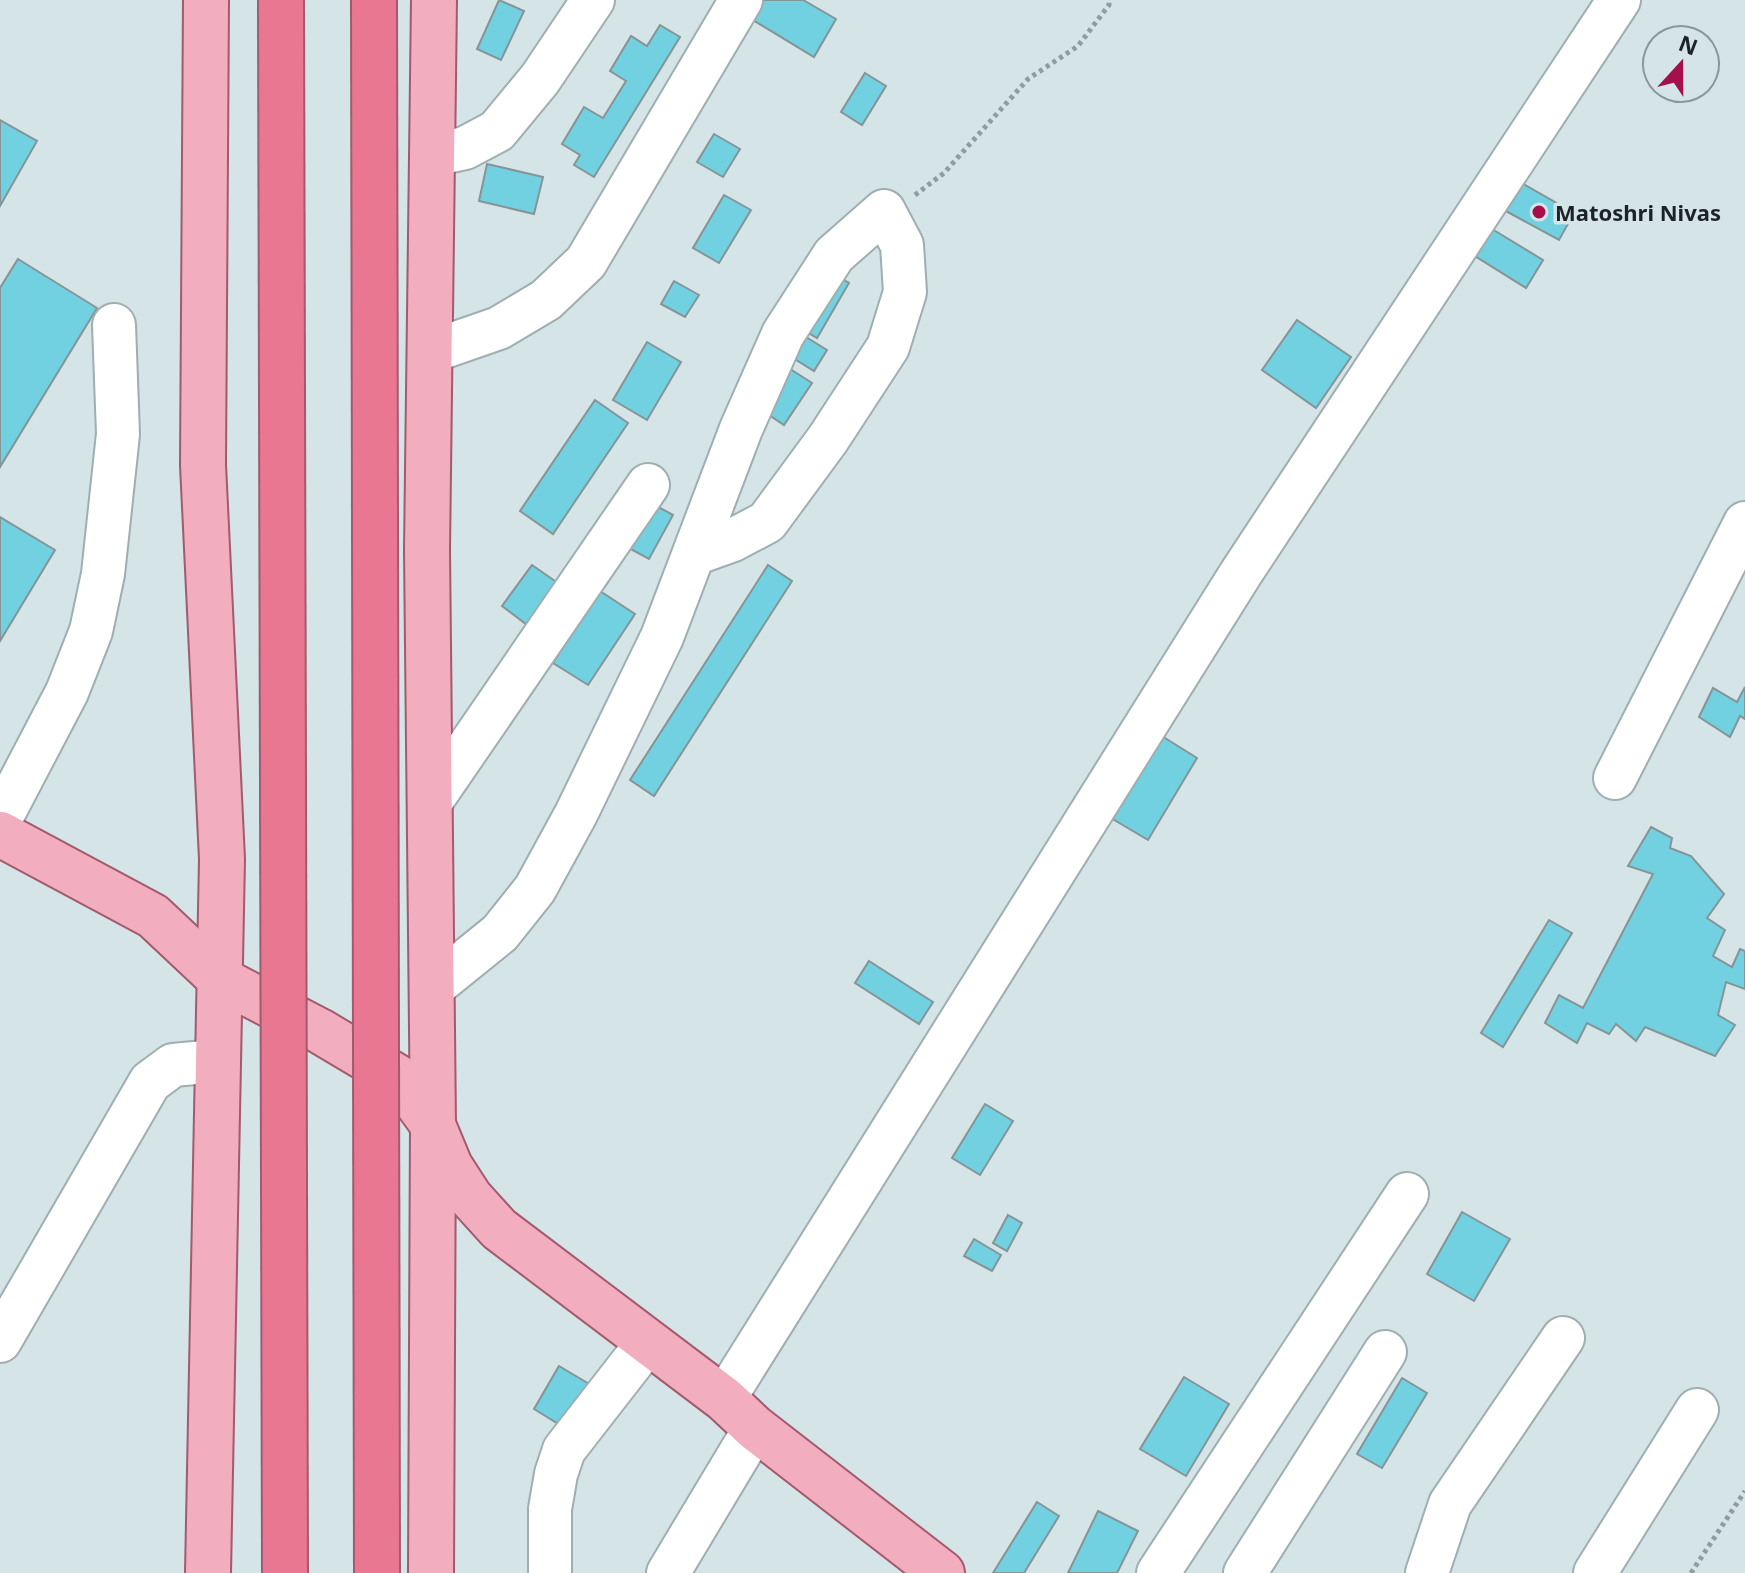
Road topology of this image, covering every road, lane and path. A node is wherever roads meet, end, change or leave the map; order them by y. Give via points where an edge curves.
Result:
1 (206, 0) edge
2 (281, 0) edge
3 (374, 0) edge
4 (434, 0) edge
5 (593, 0) edge
6 (741, 0) edge
7 (1109, 0) edge
8 (1619, 0) edge
9 (433, 155) junction
10 (884, 211) junction
11 (114, 325) dead end
12 (430, 352) junction
13 (648, 485) dead end
14 (1745, 523) edge
15 (694, 554) junction
16 (1615, 778) dead end
17 (430, 803) junction
18 (0, 820) edge
19 (0, 834) edge
20 (220, 979) junction
21 (432, 988) junction
22 (216, 1061) junction
23 (433, 1125) junction
24 (1407, 1194) dead end
25 (1563, 1338) dead end
26 (0, 1341) edge
27 (648, 1342) junction
28 (1385, 1352) dead end
29 (724, 1399) junction
30 (1697, 1410) dead end
31 (755, 1428) junction
32 (1745, 1491) edge
33 (208, 1573) edge
34 (285, 1573) edge
35 (377, 1573) edge
36 (431, 1573) edge
37 (550, 1573) edge
38 (668, 1573) edge
39 (942, 1573) edge
40 (1158, 1573) edge
41 (1245, 1573) edge
42 (1427, 1573) edge
43 (1595, 1573) edge
44 (1691, 1573) edge

1 - 20 main road via 203,465 222,859
2 - 34 highway, bridge
3 - 35 highway, bridge
4 - 9 main road
5 - 9 street via 497,131 465,148
6 - 12 street via 586,262 546,300 499,328
7 - 10 path via 1078,46 1028,79 944,173 906,202
8 - 29 street via 1241,573
9 - 12 main road
10 - 15 street via 834,255 783,334
10 - 15 street via 902,245 905,292 888,347 767,522
11 - 18 street via 118,434 103,574 91,631 67,692
12 - 17 main road
13 - 17 street
14 - 16 street
15 - 21 street via 662,637 535,889 500,933
17 - 21 main road
19 - 20 main road via 153,916
20 - 22 main road
20 - 23 main road via 399,1078
21 - 23 main road
22 - 26 street via 173,1065 150,1082
22 - 33 main road
23 - 27 main road via 450,1166 499,1229
23 - 36 main road
24 - 40 street
25 - 42 street via 1450,1504
27 - 29 main road
27 - 37 street via 564,1450 550,1509
28 - 41 street
29 - 31 main road
30 - 43 street
31 - 38 street
31 - 39 main road
32 - 44 path

